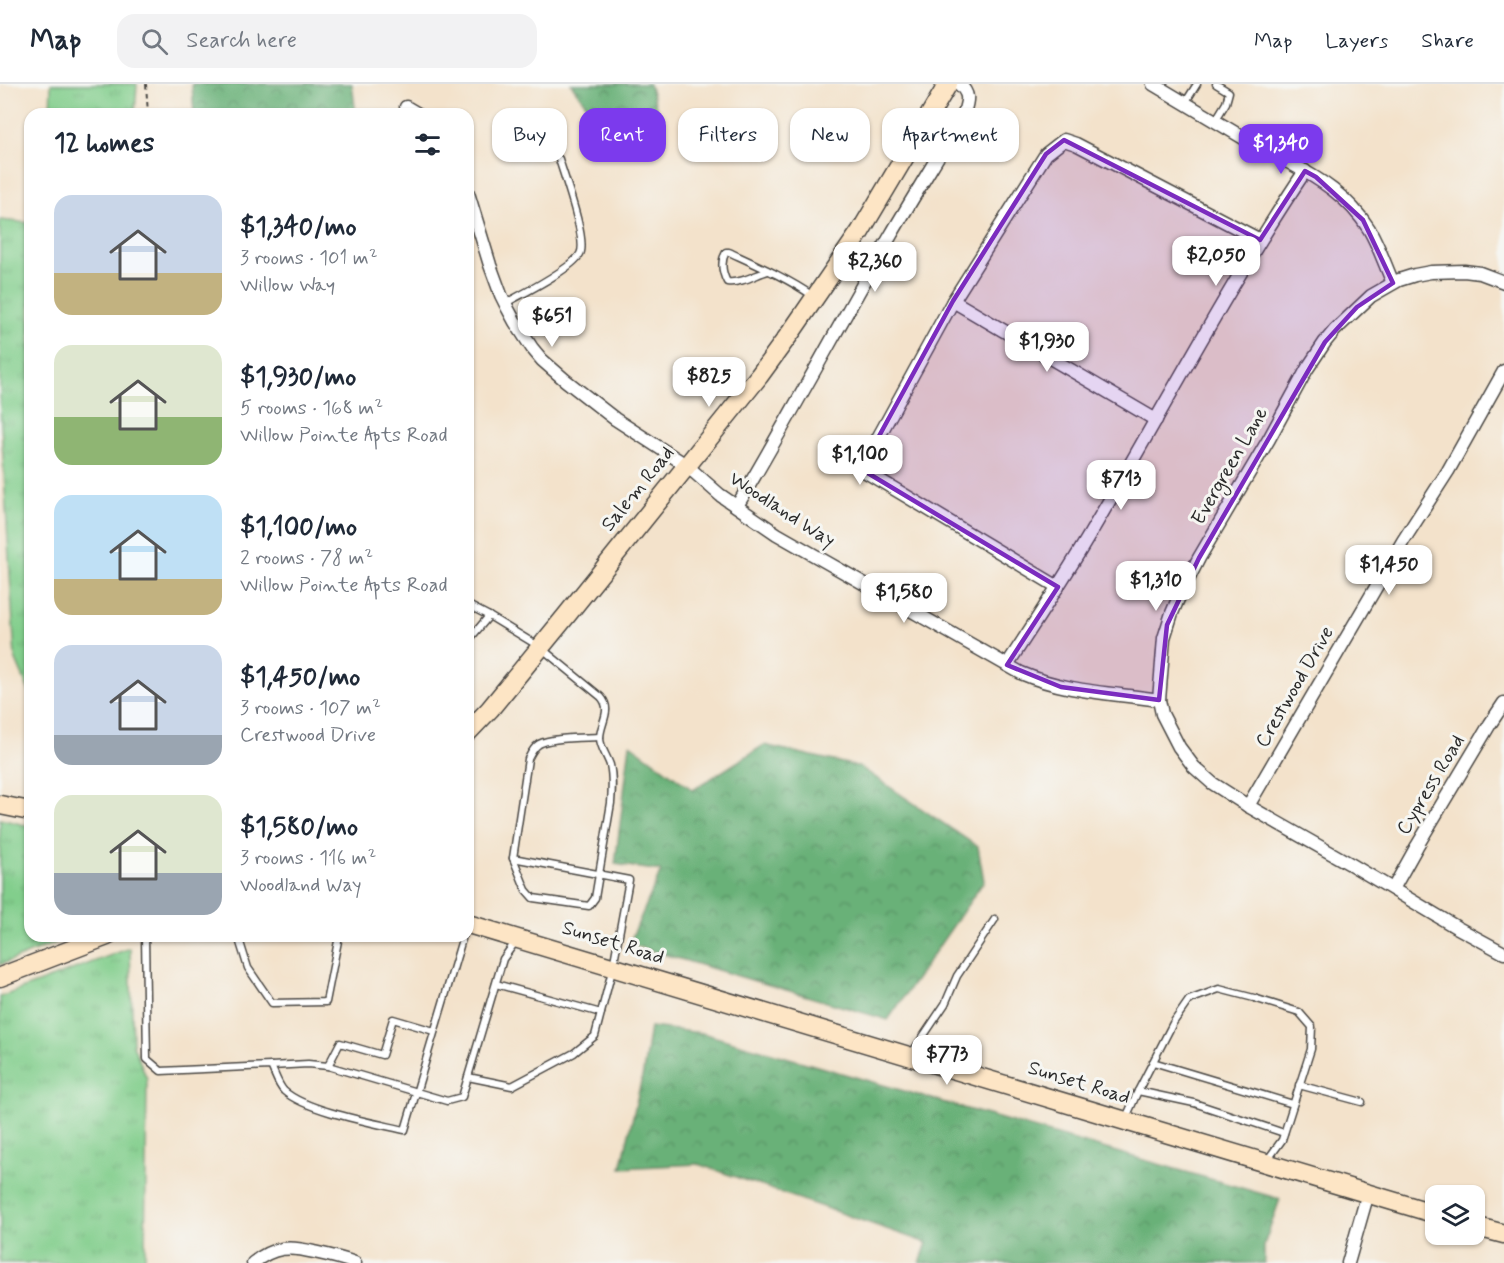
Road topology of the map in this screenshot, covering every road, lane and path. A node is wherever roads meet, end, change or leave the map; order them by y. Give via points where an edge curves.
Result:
1 (146, 84) edge
2 (948, 84) edge
3 (959, 84) edge
4 (1155, 84) edge
5 (1197, 84) edge
6 (1216, 84) edge
7 (1185, 103) junction
8 (148, 108) edge
9 (1215, 121) junction
10 (560, 162) edge
11 (1305, 171) junction
12 (474, 213) edge
13 (1260, 240) junction
14 (768, 271) junction
15 (1504, 282) edge
16 (1393, 283) junction
17 (816, 298) junction
18 (953, 301) junction
19 (505, 304) junction
20 (1504, 371) edge
21 (1156, 420) junction
22 (686, 465) junction
23 (737, 506) junction
24 (1058, 587) junction
25 (474, 608) edge
26 (489, 616) junction
27 (474, 633) edge
28 (540, 647) junction
29 (1007, 665) junction
30 (1159, 700) junction
31 (1504, 703) edge
32 (474, 726) edge
33 (600, 737) junction
34 (0, 805) edge
35 (1248, 806) junction
36 (24, 810) edge
37 (513, 858) junction
38 (600, 874) junction
39 (1393, 890) junction
40 (994, 919) dead end
41 (474, 926) edge
42 (518, 939) junction
43 (90, 942) edge
44 (145, 942) edge
45 (240, 942) edge
46 (338, 942) edge
47 (461, 942) edge
48 (1504, 952) edge
49 (613, 967) junction
50 (0, 977) edge
51 (496, 984) junction
52 (601, 1013) junction
53 (434, 1031) junction
54 (910, 1056) junction
55 (1153, 1062) junction
56 (271, 1066) junction
57 (328, 1066) junction
58 (468, 1077) junction
59 (1299, 1085) junction
60 (1138, 1091) junction
61 (416, 1093) junction
62 (1362, 1102) dead end
63 (1293, 1104) junction
64 (1125, 1121) junction
65 (1284, 1133) junction
66 (1266, 1163) junction
67 (1368, 1193) junction
68 (1425, 1211) edge
69 (1485, 1229) edge
70 (1504, 1234) edge
71 (253, 1263) edge
72 (355, 1263) edge
73 (1348, 1263) edge

1 - 8 path
2 - 17 street, Salem Road
3 - 23 street via 968,99 964,113
4 - 7 street
5 - 7 lane
6 - 9 lane via 1229,92
7 - 9 street
9 - 11 street
10 - 19 lane via 582,250 578,258 555,275
11 - 13 street
11 - 16 street via 1334,190 1363,220
12 - 19 street, Woodland Way
13 - 18 street via 1064,140 1046,154
13 - 21 street
14 - 14 lane via 729,252 723,256 727,282
14 - 17 lane
15 - 16 street, Evergreen Lane via 1480,273 1447,270
16 - 30 street, Evergreen Lane via 1358,307 1325,342 1199,558 1167,625
17 - 22 street, Salem Road
18 - 21 street
18 - 24 street via 861,469
19 - 22 street, Woodland Way via 542,360 615,419
20 - 35 street, Crestwood Drive
21 - 24 street
22 - 23 street, Woodland Way
22 - 28 street, Salem Road
23 - 29 street, Woodland Way via 777,534
24 - 29 street
25 - 26 lane
26 - 27 lane
26 - 28 lane
28 - 32 street, Salem Road
28 - 33 lane via 606,702
29 - 30 street, Woodland Way via 1061,687
30 - 35 street, Evergreen Lane via 1185,758 1202,776
31 - 39 street, Cypress Road
33 - 37 lane via 553,740 532,749
33 - 38 lane via 610,764 612,788
34 - 36 street
35 - 39 street, Evergreen Lane
37 - 38 lane
37 - 38 lane via 526,890 533,897 589,906 595,898
38 - 49 lane via 629,880
39 - 48 street, Evergreen Lane
40 - 54 lane
41 - 42 street, Sunset Road
42 - 49 street, Sunset Road
42 - 51 lane via 503,959
43 - 50 street
44 - 56 lane via 147,1059 161,1071
45 - 46 lane via 248,968 272,1003 326,1002
47 - 53 lane
49 - 52 lane
49 - 54 street, Sunset Road
51 - 52 lane
51 - 58 lane
52 - 58 lane via 595,1036 574,1053 512,1086
53 - 57 lane via 393,1019 382,1055 340,1043
53 - 61 lane
54 - 64 street, Sunset Road
55 - 59 lane via 1189,1000 1219,989 1299,1012 1312,1027 1311,1049
55 - 60 lane
55 - 63 lane
56 - 57 lane
56 - 61 lane via 283,1089 298,1101 405,1130
57 - 61 lane
58 - 61 lane via 462,1097 447,1101
59 - 62 lane
59 - 63 lane
60 - 64 lane
60 - 65 lane via 1194,1103
63 - 65 lane
64 - 66 street, Sunset Road
65 - 66 lane
66 - 67 street, Sunset Road
67 - 68 street, Sunset Road
67 - 73 street
69 - 70 street
71 - 72 street via 268,1253 290,1248

